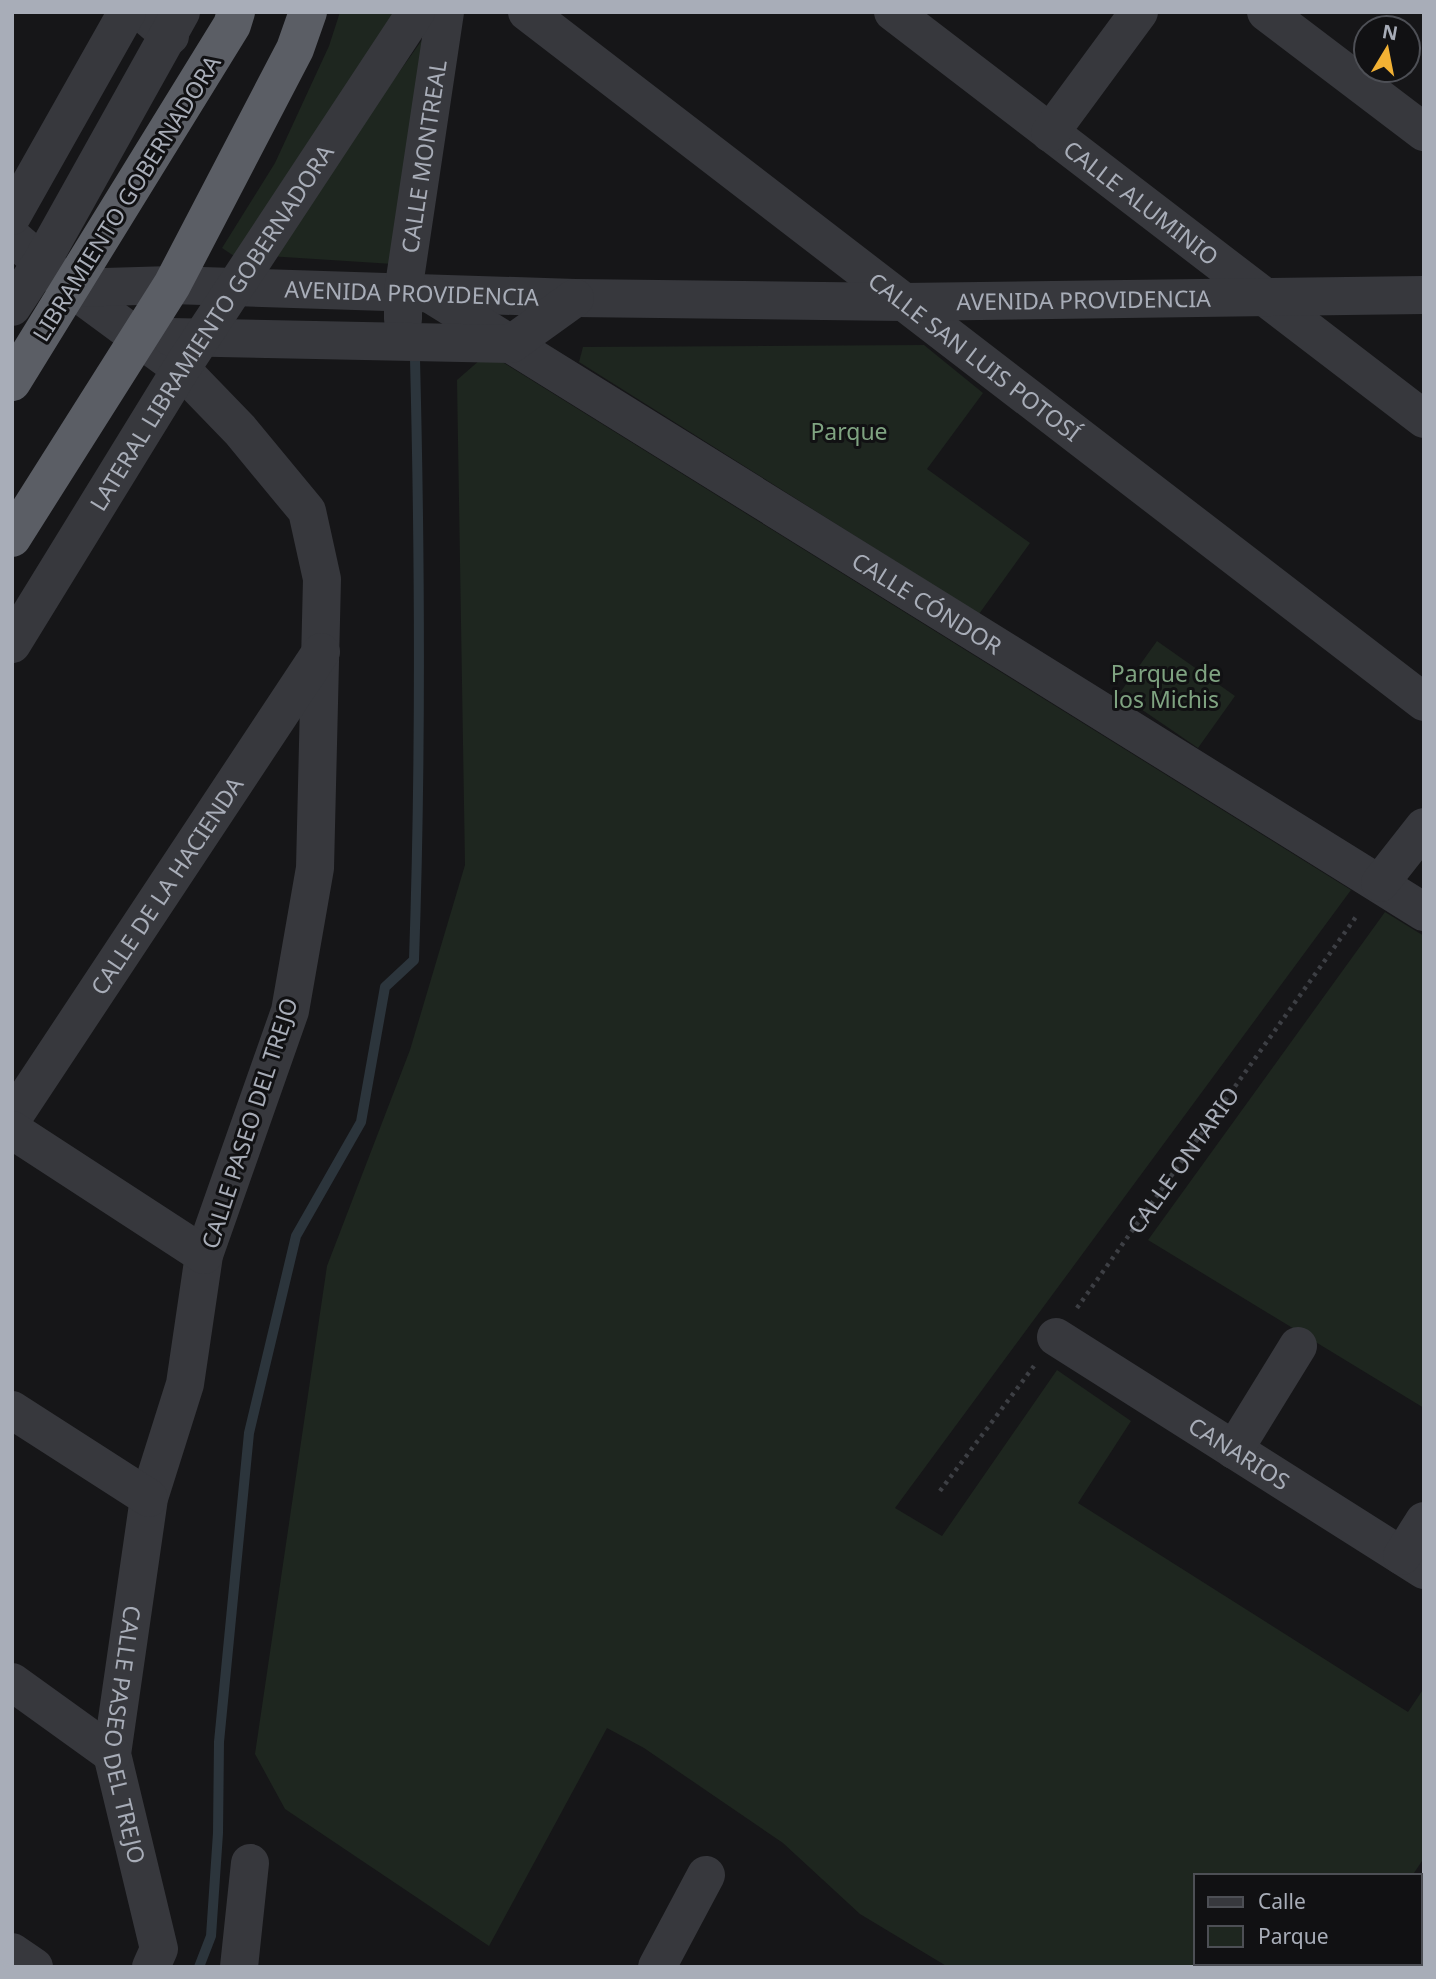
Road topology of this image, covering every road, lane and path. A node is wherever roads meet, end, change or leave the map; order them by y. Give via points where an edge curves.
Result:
1 (127, 12) edge
2 (236, 12) edge
3 (307, 12) edge
4 (416, 12) edge
5 (445, 12) edge
6 (527, 12) edge
7 (892, 12) edge
8 (1139, 12) edge
9 (1266, 12) edge
10 (164, 20) edge
11 (1424, 132) edge
12 (1050, 133) junction
13 (12, 216) edge
14 (12, 237) edge
15 (41, 263) junction
16 (172, 285) junction
17 (234, 287) junction
18 (71, 288) junction
19 (417, 293) junction
20 (1262, 295) junction
21 (1424, 295) edge
22 (575, 298) junction
23 (904, 302) junction
24 (12, 307) edge
25 (138, 336) junction
26 (204, 337) junction
27 (402, 341) junction
28 (511, 344) junction
29 (181, 369) junction
30 (12, 382) edge
31 (1424, 419) edge
32 (12, 538) edge
33 (12, 644) edge
34 (321, 652) junction
35 (1424, 702) edge
36 (1424, 827) edge
37 (1380, 883) junction
38 (1424, 912) edge
39 (12, 1119) edge
40 (12, 1130) edge
41 (204, 1255) junction
42 (1056, 1337) junction
43 (1298, 1346) dead end
44 (12, 1410) edge
45 (1234, 1450) junction
46 (940, 1492) dead end
47 (149, 1498) junction
48 (1424, 1521) edge
49 (1413, 1563) edge
50 (12, 1682) edge
51 (112, 1754) junction
52 (250, 1863) dead end
53 (706, 1875) dead end
54 (12, 1952) edge
55 (241, 1966) edge
56 (659, 1966) edge
57 (34, 1967) edge
58 (151, 1967) edge

1 - 13 street
2 - 18 highway, LIBRAMIENTO GOBERNADORA
3 - 16 highway via 295,49
4 - 17 street, LATERAL LIBRAMIENTO GOBERNADORA
5 - 19 street, CALLE MONTREAL
6 - 23 street, CALLE SAN LUIS POTOSÍ
7 - 12 street, CALLE ALUMINIO
8 - 12 street
9 - 11 street
10 - 15 street
12 - 20 street, CALLE ALUMINIO
14 - 15 street
15 - 18 street
15 - 24 street
16 - 17 street, AVENIDA PROVIDENCIA
16 - 18 street, AVENIDA PROVIDENCIA
16 - 25 highway
17 - 19 street, AVENIDA PROVIDENCIA
17 - 26 street, LATERAL LIBRAMIENTO GOBERNADORA
18 - 25 street
18 - 30 highway, LIBRAMIENTO GOBERNADORA
19 - 22 street, AVENIDA PROVIDENCIA
19 - 27 street, CALLE MONTREAL
19 - 28 street, CALLE CÓNDOR
20 - 21 street, AVENIDA PROVIDENCIA
20 - 23 street, AVENIDA PROVIDENCIA
20 - 31 street, CALLE ALUMINIO
22 - 23 street, AVENIDA PROVIDENCIA
22 - 28 street, AVENIDA PROVIDENCIA
23 - 35 street, CALLE SAN LUIS POTOSÍ
25 - 26 street, AVENIDA PROVIDENCIA
25 - 29 street, CALLE PASEO DEL TREJO
25 - 32 highway
26 - 27 street, AVENIDA PROVIDENCIA
26 - 29 street, LATERAL LIBRAMIENTO GOBERNADORA
27 - 28 street, AVENIDA PROVIDENCIA
28 - 37 street, CALLE CÓNDOR
29 - 33 street, LATERAL LIBRAMIENTO GOBERNADORA
29 - 34 street, CALLE PASEO DEL TREJO via 240,430 307,511 322,579
34 - 39 street, CALLE DE LA HACIENDA
34 - 41 street, CALLE PASEO DEL TREJO via 315,868 290,1011
36 - 37 street
37 - 38 street, CALLE CÓNDOR
37 - 42 path, CALLE ONTARIO
40 - 41 street
41 - 47 street, CALLE PASEO DEL TREJO via 185,1384
42 - 45 street, CANARIOS
42 - 46 path, CALLE ONTARIO
43 - 45 street
44 - 47 street
45 - 49 street, CANARIOS
47 - 51 street, CALLE PASEO DEL TREJO
48 - 49 street
50 - 51 street
51 - 58 street, CALLE PASEO DEL TREJO via 159,1949
52 - 55 street
53 - 56 street
54 - 57 street

